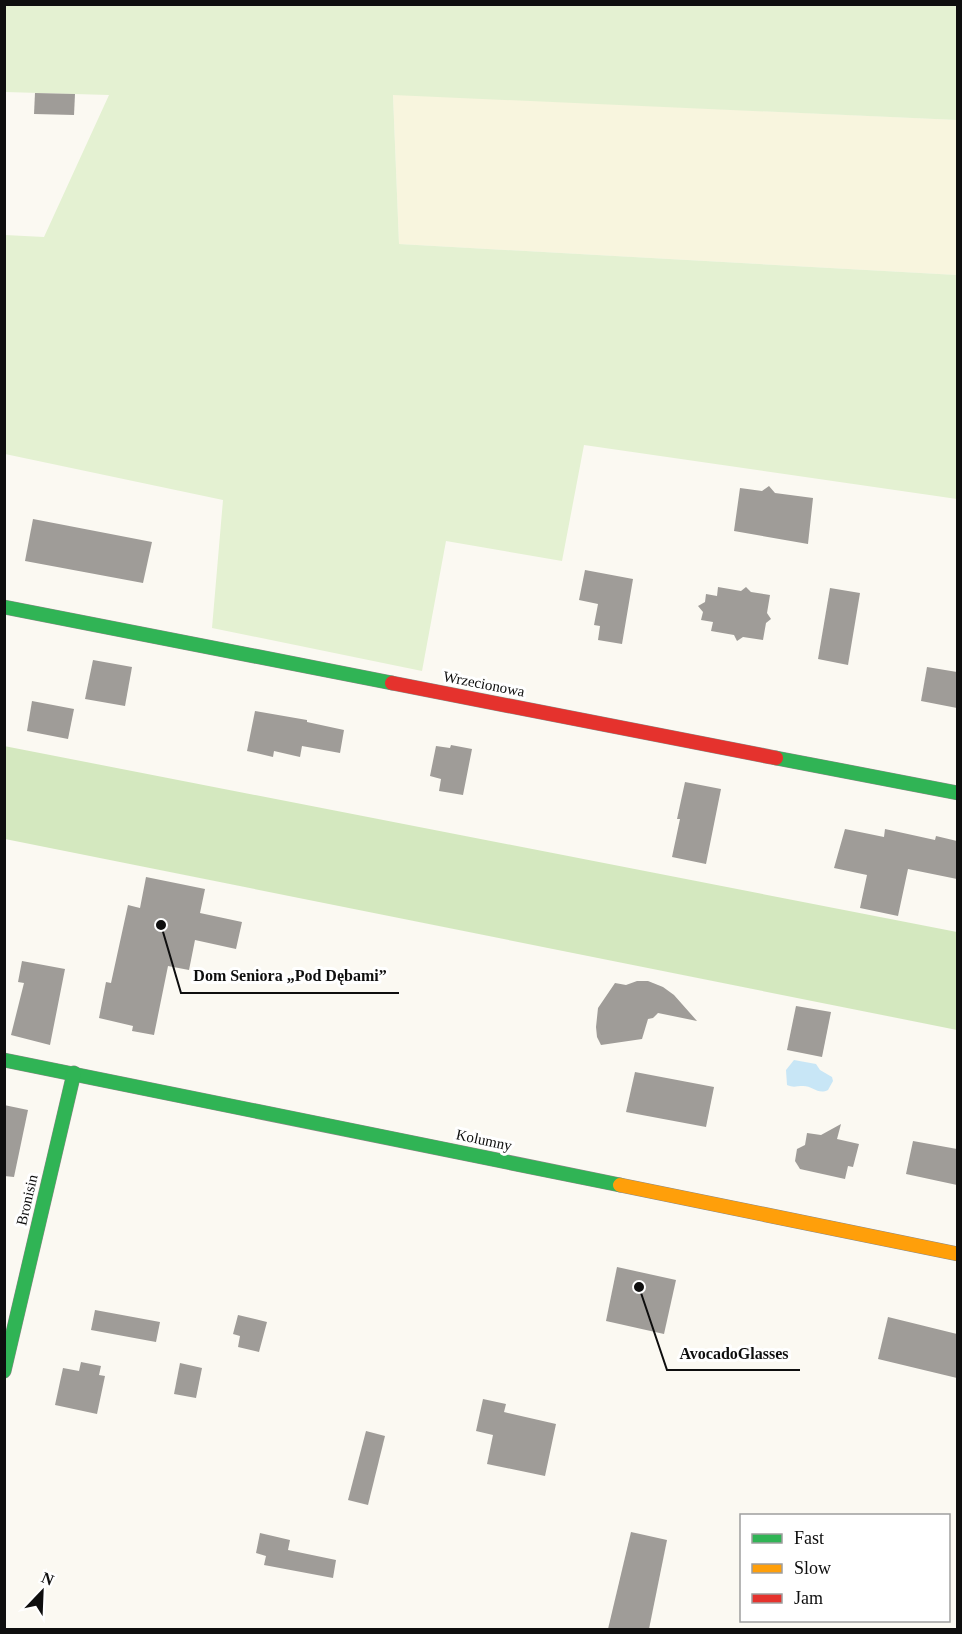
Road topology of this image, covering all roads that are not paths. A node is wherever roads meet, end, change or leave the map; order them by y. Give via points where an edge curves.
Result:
1 (4, 607) edge
2 (957, 793) edge
3 (4, 1060) edge
4 (75, 1073) junction
5 (957, 1254) edge
6 (4, 1371) edge

1 - 2 street, Wrzecionowa
3 - 4 street, Kolumny
4 - 5 street, Kolumny
4 - 6 street, Bronisin

